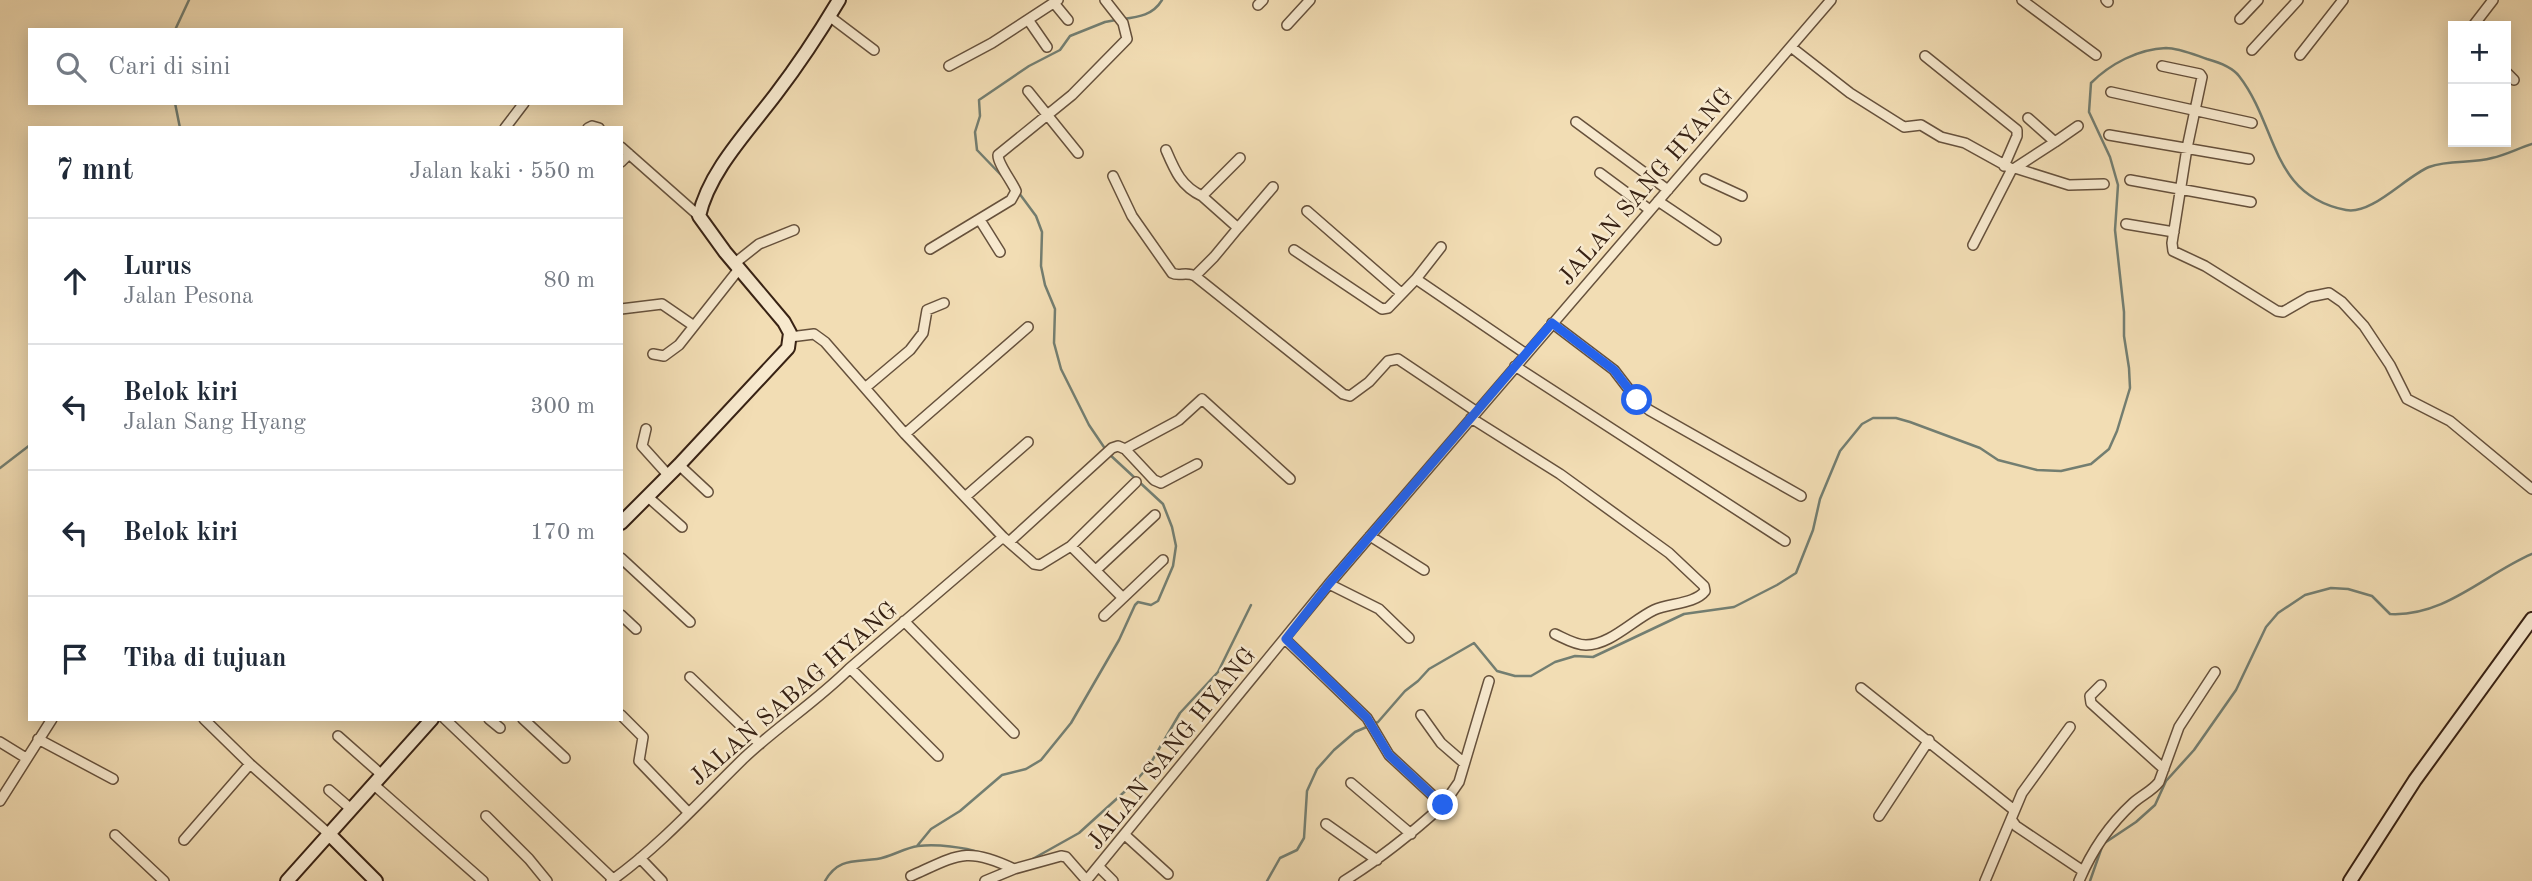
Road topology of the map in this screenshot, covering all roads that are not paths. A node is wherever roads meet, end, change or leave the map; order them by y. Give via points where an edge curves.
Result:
1 (839, 0) edge
2 (1105, 0) edge
3 (1310, 0) edge
4 (1832, 0) edge
5 (2022, 0) edge
6 (2258, 0) edge
7 (2298, 0) edge
8 (2343, 0) edge
9 (2493, 0) edge
10 (1056, 2) edge
11 (829, 16) junction
12 (2240, 19) dead end
13 (1068, 20) dead end
14 (1029, 21) junction
15 (2477, 21) edge
16 (1287, 25) dead end
17 (1047, 47) dead end
18 (1791, 47) junction
19 (874, 50) dead end
20 (2252, 50) dead end
21 (1925, 55) dead end
22 (2096, 55) dead end
23 (2300, 55) dead end
24 (949, 66) dead end
25 (2162, 66) dead end
26 (2511, 77) edge
27 (2514, 80) dead end
28 (1028, 91) dead end
29 (2111, 92) dead end
30 (522, 105) edge
31 (2194, 110) junction
32 (1046, 114) junction
33 (2028, 118) dead end
34 (1576, 122) dead end
35 (2252, 123) dead end
36 (2078, 125) dead end
37 (506, 126) edge
38 (2109, 135) dead end
39 (2055, 142) junction
40 (2187, 148) junction
41 (623, 149) edge
42 (1166, 150) dead end
43 (1078, 153) dead end
44 (629, 154) junction
45 (1240, 158) dead end
46 (2249, 159) dead end
47 (623, 160) edge
48 (2010, 168) junction
49 (1600, 173) dead end
50 (1113, 176) dead end
51 (1705, 178) dead end
52 (2130, 180) dead end
53 (2104, 184) dead end
54 (1273, 187) dead end
55 (2180, 189) junction
56 (1668, 190) junction
57 (1202, 196) junction
58 (1742, 196) dead end
59 (1658, 201) junction
60 (2251, 202) dead end
61 (1650, 210) junction
62 (1307, 211) dead end
63 (699, 216) junction
64 (980, 220) junction
65 (2126, 224) dead end
66 (1238, 228) junction
67 (794, 230) dead end
68 (2174, 232) junction
69 (1716, 240) dead end
70 (1973, 245) dead end
71 (1441, 247) dead end
72 (930, 249) dead end
73 (1294, 250) dead end
74 (1000, 252) dead end
75 (737, 266) junction
76 (1195, 276) junction
77 (1416, 279) junction
78 (1401, 293) junction
79 (944, 303) dead end
80 (623, 309) edge
81 (1552, 323) junction
82 (694, 326) junction
83 (1028, 327) dead end
84 (790, 337) junction
85 (653, 354) dead end
86 (1526, 354) junction
87 (1515, 366) junction
88 (865, 388) junction
89 (1474, 415) junction
90 (646, 429) dead end
91 (905, 434) junction
92 (1028, 442) dead end
93 (1125, 449) junction
94 (1197, 464) dead end
95 (679, 465) junction
96 (669, 476) junction
97 (1290, 479) dead end
98 (1136, 482) dead end
99 (2532, 489) edge
100 (708, 492) dead end
101 (965, 496) junction
102 (1801, 496) dead end
103 (648, 497) junction
104 (1155, 515) dead end
105 (623, 521) edge
106 (682, 527) dead end
107 (1370, 536) junction
108 (1006, 540) junction
109 (1785, 541) dead end
110 (1071, 546) junction
111 (623, 560) edge
112 (1163, 560) dead end
113 (1096, 570) junction
114 (1423, 570) dead end
115 (1329, 584) junction
116 (1123, 598) junction
117 (1104, 616) dead end
118 (623, 617) edge
119 (2532, 619) edge
120 (904, 621) junction
121 (690, 622) dead end
122 (636, 629) dead end
123 (1555, 634) dead end
124 (1409, 638) dead end
125 (1286, 639) junction
126 (850, 668) junction
127 (2215, 672) dead end
128 (690, 677) dead end
129 (1489, 681) dead end
130 (2101, 685) dead end
131 (1861, 688) dead end
132 (1421, 715) dead end
133 (623, 717) edge
134 (50, 721) edge
135 (206, 721) edge
136 (430, 721) edge
137 (447, 721) edge
138 (491, 721) edge
139 (525, 721) edge
140 (2070, 727) dead end
141 (500, 728) dead end
142 (1014, 733) dead end
143 (338, 736) dead end
144 (38, 739) junction
145 (1929, 740) junction
146 (0, 742) edge
147 (760, 744) junction
148 (938, 756) dead end
149 (26, 758) junction
150 (565, 758) dead end
151 (1464, 763) junction
152 (250, 764) junction
153 (2164, 769) junction
154 (113, 779) dead end
155 (378, 779) junction
156 (1351, 783) dead end
157 (329, 790) dead end
158 (0, 801) edge
159 (1443, 805) junction
160 (351, 809) junction
161 (688, 812) junction
162 (2012, 815) junction
163 (486, 816) dead end
164 (1879, 816) dead end
165 (1326, 824) dead end
166 (329, 834) junction
167 (1411, 834) junction
168 (115, 835) dead end
169 (1125, 835) junction
170 (184, 840) dead end
171 (640, 859) junction
172 (1377, 860) junction
173 (1099, 867) junction
174 (1014, 869) junction
175 (2083, 871) junction
176 (1168, 874) dead end
177 (911, 876) dead end
178 (612, 880) edge
179 (164, 881) edge
180 (287, 881) edge
181 (376, 881) edge
182 (483, 881) edge
183 (547, 881) edge
184 (662, 881) edge
185 (985, 881) edge
186 (1087, 881) edge
187 (1113, 881) edge
188 (1344, 881) edge
189 (1985, 881) edge
190 (2079, 881) edge
191 (2350, 881) edge

1 - 11 main road
2 - 32 street via 1128,35 1123,45
3 - 16 street
4 - 18 street, JALAN SANG HYANG
5 - 22 street
6 - 12 street
7 - 20 street
8 - 23 street
9 - 15 street
10 - 13 street
10 - 14 street
11 - 19 street
11 - 63 main road via 742,135
14 - 17 street
14 - 24 street
18 - 48 street via 1904,127 1921,125
18 - 56 street, JALAN SANG HYANG
21 - 48 street via 2017,130
25 - 31 street via 2202,75
26 - 27 street
28 - 32 street
29 - 31 street
30 - 37 street
31 - 35 street
31 - 40 street
32 - 43 street
32 - 64 street via 998,155 1016,191 1011,200
33 - 39 street
34 - 56 street
36 - 39 street
38 - 40 street
39 - 48 street
40 - 46 street
40 - 55 street
41 - 44 street
42 - 57 street via 1180,181
44 - 47 street
44 - 63 street
45 - 57 street
48 - 53 street via 2069,185
48 - 70 street
49 - 61 street
50 - 76 street via 1132,216 1171,273
51 - 58 street
52 - 55 street
54 - 66 street
55 - 60 street
55 - 68 street
56 - 59 street, JALAN SANG HYANG
57 - 66 street
59 - 61 street, JALAN SANG HYANG
59 - 69 street
61 - 81 street, JALAN SANG HYANG
62 - 78 street
63 - 75 main road
64 - 72 street
64 - 74 street
65 - 68 street
66 - 76 street
67 - 75 street via 759,244
68 - 99 street via 2172,248 2177,253 2272,309 2283,312 2329,293 2342,302 2390,365 2407,399 2450,421
71 - 77 street
73 - 78 street via 1382,309
75 - 82 street
75 - 84 main road via 784,322
76 - 89 street via 1337,392 1350,396 1388,361 1398,359
77 - 78 street
77 - 86 street
79 - 88 street via 926,310 923,332 910,351
80 - 82 street via 662,304
81 - 86 street, JALAN SANG HYANG
81 - 102 street via 1614,370 1649,411
82 - 85 street via 671,352
83 - 91 street
84 - 88 street via 817,335
84 - 95 main road via 788,348 776,362
86 - 87 street, JALAN SANG HYANG
87 - 89 street, JALAN SANG HYANG
87 - 109 street
88 - 91 street
89 - 107 street, JALAN SANG HYANG
89 - 123 street via 1678,560 1704,586 1705,592 1698,598 1666,604 1589,645
90 - 96 street via 642,446
91 - 101 street
92 - 101 street
93 - 94 street via 1158,483
93 - 97 street, JALAN SABAG HYANG via 1179,419 1202,399
93 - 108 street, JALAN SABAG HYANG via 1112,449
95 - 96 main road
95 - 100 street
96 - 103 main road
98 - 110 street
101 - 108 street
103 - 105 main road
103 - 106 street
104 - 113 street
107 - 114 street
107 - 115 street, JALAN SANG HYANG
108 - 110 street via 1037,565
108 - 120 street, JALAN SABAG HYANG
110 - 113 street
111 - 121 street
112 - 116 street
113 - 116 street
115 - 124 street via 1379,609
115 - 125 street, JALAN SANG HYANG
116 - 117 street
118 - 122 street
119 - 191 main road via 2415,780
120 - 126 street, JALAN SABAG HYANG
120 - 142 street
125 - 159 street via 1367,718 1389,755
125 - 169 street, JALAN SANG HYANG
126 - 147 street, JALAN SABAG HYANG
126 - 148 street
127 - 153 street via 2179,727
128 - 147 street
129 - 151 street
130 - 153 street via 2090,696 2091,703
131 - 145 street
132 - 151 street via 1441,743
133 - 161 street via 643,737 639,761
134 - 144 street
135 - 152 street
136 - 155 main road
137 - 178 street
138 - 141 street
139 - 150 street
140 - 162 street via 2022,793
143 - 155 street
144 - 149 street
144 - 154 street
145 - 162 street
145 - 164 street
146 - 149 street
147 - 161 street, JALAN SABAG HYANG
149 - 158 street
151 - 159 street via 1455,790
152 - 166 street
152 - 170 street
153 - 175 street via 2153,789 2107,829
155 - 160 main road
155 - 182 street
156 - 167 street
157 - 160 street
159 - 167 street
160 - 166 main road
161 - 171 street, JALAN SABAG HYANG
162 - 175 street via 2015,826
162 - 189 street
163 - 183 street
165 - 172 street
166 - 180 main road
166 - 181 main road
167 - 172 street
168 - 179 street
169 - 173 street, JALAN SANG HYANG
169 - 176 street
171 - 178 street, JALAN SABAG HYANG
171 - 184 street
172 - 188 street
173 - 186 street, JALAN SANG HYANG
173 - 187 street
174 - 177 street via 990,858 958,854
174 - 185 street
174 - 186 street via 1064,856
175 - 190 street

